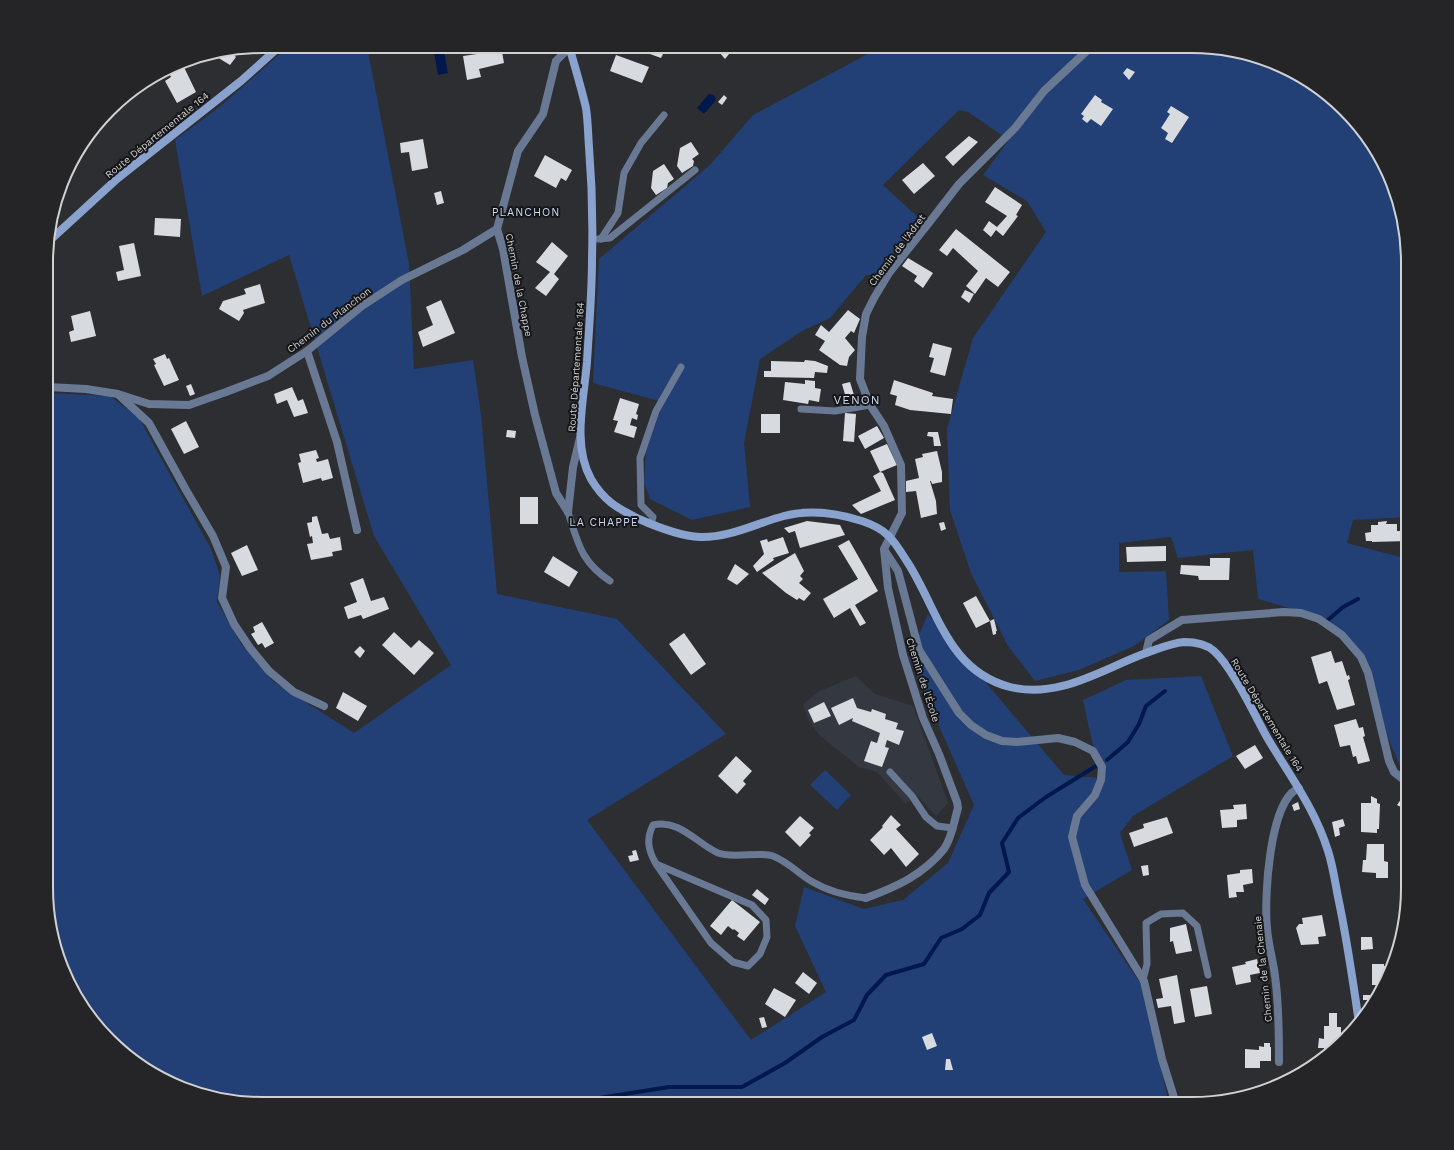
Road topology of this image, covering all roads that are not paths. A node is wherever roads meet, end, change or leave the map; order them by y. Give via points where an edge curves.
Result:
1 (272, 53) edge
2 (564, 53) edge
3 (572, 53) edge
4 (1085, 53) edge
5 (664, 115) dead end
6 (695, 170) dead end
7 (497, 229) junction
8 (55, 236) edge
9 (596, 240) junction
10 (307, 351) junction
11 (681, 367) dead end
12 (53, 387) edge
13 (118, 394) junction
14 (870, 405) junction
15 (801, 409) dead end
16 (581, 432) junction
17 (568, 512) junction
18 (652, 524) junction
19 (357, 530) dead end
20 (890, 536) junction
21 (884, 549) junction
22 (610, 581) dead end
23 (1146, 653) junction
24 (324, 706) dead end
25 (890, 772) dead end
26 (1401, 778) edge
27 (1299, 788) junction
28 (953, 828) junction
29 (656, 864) junction
30 (866, 898) joint
31 (1208, 975) dead end
32 (1143, 980) junction
33 (1358, 1015) edge
34 (1279, 1062) dead end
35 (1174, 1097) edge

1 - 8 street, Route Départementale 164 via 241,81 118,178
2 - 7 street, Chemin de la Chappe via 556,61 543,114 518,151
3 - 9 street, Route Départementale 164 via 587,113
4 - 14 street, Chemin de l'Adret via 1044,91 1015,128 960,184 889,273 866,314 859,356 860,379
5 - 9 lane via 641,143 624,173 618,212
6 - 9 lane via 610,238
7 - 10 street, Chemin du Planchon via 463,250 395,284 362,306
7 - 17 street, Chemin de la Chappe via 504,250 522,357 535,415 556,493
9 - 16 street, Route Départementale 164
10 - 13 street, Chemin du Planchon via 268,376 190,405 149,404
10 - 19 street via 337,442
11 - 18 lane via 656,411 640,458 641,505 653,517
12 - 13 street, Chemin du Planchon
13 - 24 street via 149,423 213,536 226,567 222,598 234,624 269,671 294,692
14 - 15 lane via 834,411
14 - 20 street, Chemin de l'Adret via 884,426 901,465 902,513
16 - 17 street via 573,467
16 - 18 street, Route Départementale 164 via 582,451 589,475 604,499 620,510
17 - 22 lane via 582,554 598,573
18 - 20 street, Route Départementale 164 via 699,537 735,532 805,512 823,512 863,521
20 - 21 street
20 - 23 street, Route Départementale 164 via 914,572 954,650 969,666 988,679 1009,687 1053,689
21 - 28 street, Chemin de l'École via 888,588 903,655 922,718 957,802
21 - 32 street via 898,571 919,650 959,713 971,725 1002,742 1058,738 1075,742 1093,751 1102,767 1101,780 1094,795 1076,816 1072,837 1085,885
23 - 26 street via 1149,640 1182,620 1284,612 1301,613 1319,619 1342,635 1360,658 1368,674 1389,761 1394,772
23 - 27 street, Route Départementale 164 via 1186,642 1198,643 1217,654
25 - 28 lane via 912,796 926,817 938,826
27 - 33 street, Route Départementale 164 via 1317,820 1330,856 1349,952
27 - 34 street, Chemin de la Chenaie via 1294,790 1281,807 1271,845 1267,890 1267,928 1275,978
28 - 30 street, Chemin de l'École via 944,848 913,878
29 - 29 lane via 752,905 766,920 767,936 760,954 748,966 733,962 711,943
29 - 30 lane via 650,854 648,836 653,825 664,823 677,827 719,853 771,856 785,862 812,882 841,895
31 - 32 lane via 1197,926 1183,913 1161,914 1146,923 1147,964
32 - 35 street

